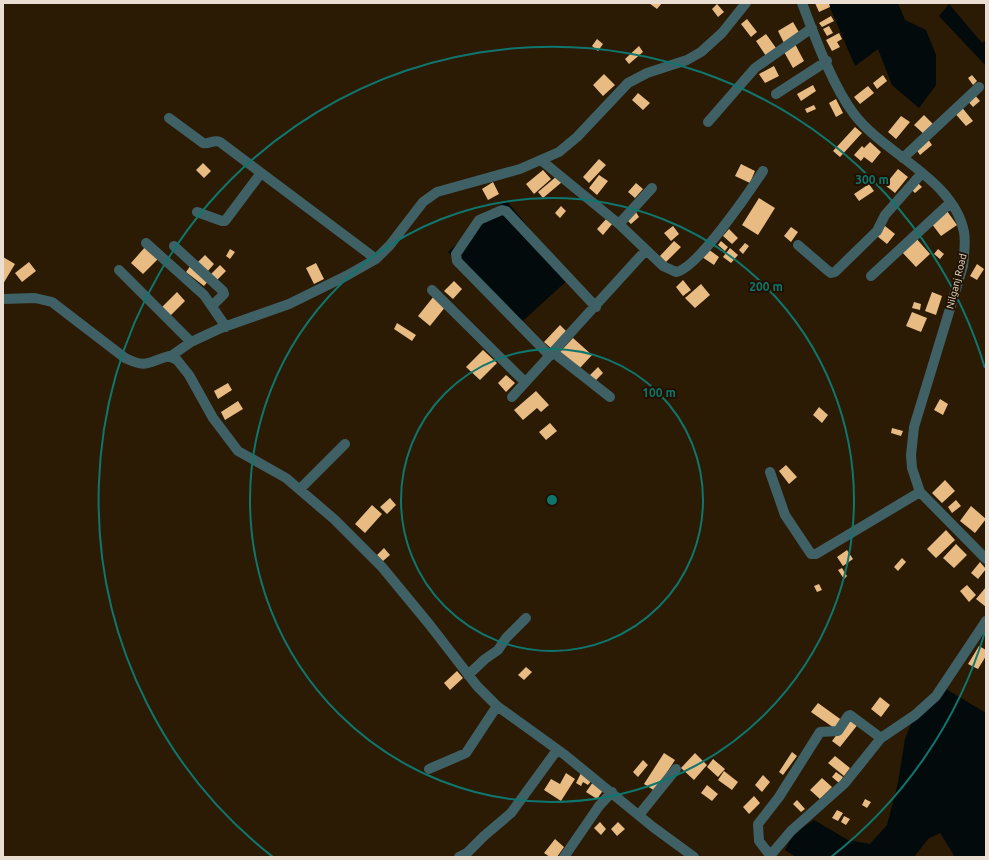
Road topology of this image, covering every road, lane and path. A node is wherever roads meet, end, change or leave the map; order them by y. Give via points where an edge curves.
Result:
1 (746, 3) edge
2 (802, 3) edge
3 (812, 28) junction
4 (827, 61) junction
5 (979, 87) dead end
6 (776, 94) dead end
7 (169, 118) dead end
8 (708, 122) dead end
9 (903, 158) junction
10 (542, 161) junction
11 (763, 171) dead end
12 (261, 173) junction
13 (922, 173) junction
14 (652, 188) dead end
15 (950, 203) junction
16 (197, 212) dead end
17 (619, 224) junction
18 (146, 243) dead end
19 (798, 245) dead end
20 (174, 246) dead end
21 (646, 250) junction
22 (376, 259) junction
23 (119, 270) dead end
24 (871, 276) dead end
25 (432, 290) dead end
26 (3, 299) edge
27 (212, 306) junction
28 (596, 306) junction
29 (226, 327) junction
30 (191, 342) junction
31 (552, 354) junction
32 (171, 356) junction
33 (525, 382) junction
34 (512, 397) dead end
35 (610, 397) dead end
36 (345, 444) dead end
37 (770, 472) dead end
38 (300, 489) junction
39 (920, 492) junction
40 (986, 559) edge
41 (526, 618) dead end
42 (986, 621) edge
43 (468, 675) junction
44 (497, 706) junction
45 (881, 738) junction
46 (557, 750) junction
47 (676, 768) dead end
48 (430, 769) dead end
49 (612, 792) junction
50 (639, 815) junction
51 (769, 856) edge
52 (459, 857) edge
53 (564, 857) edge
54 (694, 857) edge

1 - 10 street via 706,48 687,60 633,80 568,146
2 - 3 street, Nilganj Road
3 - 4 street, Nilganj Road
3 - 8 street via 759,65
4 - 6 street
4 - 9 street, Nilganj Road via 836,84 866,129
5 - 9 street
7 - 12 street via 203,143 208,144 217,140
9 - 13 street, Nilganj Road
10 - 17 street
10 - 22 street via 445,189 430,196 416,210 390,246
11 - 21 street via 733,215 686,269 680,272 670,271
12 - 16 street via 226,221 222,222
12 - 22 street
13 - 15 street, Nilganj Road
13 - 19 street via 885,215 878,229 835,272 831,273
14 - 17 street
15 - 24 street
15 - 39 street, Nilganj Road via 964,232 964,253 914,427 912,468
17 - 21 street
18 - 27 street via 201,291
20 - 27 street via 223,291 224,294
21 - 28 street
22 - 29 street via 289,304
23 - 30 street
25 - 33 street
26 - 32 street via 35,298 52,302 125,358 137,363 151,364
27 - 29 street
28 - 31 street
28 - 31 street via 506,211 502,210 478,220 456,254 457,261
29 - 30 street
30 - 32 street
31 - 33 street
31 - 35 street
32 - 38 street via 192,379 213,418 238,452 280,474
33 - 34 street
36 - 38 street
37 - 39 street via 785,515 813,555
38 - 43 street via 382,567
39 - 40 street, Nilganj Road
41 - 43 street via 498,650
42 - 45 street via 936,696 915,715
43 - 44 street
44 - 46 street
44 - 48 street via 466,753
45 - 51 street via 845,783 802,820
45 - 51 street via 850,715 838,732 820,732 779,797 758,824 759,841
46 - 49 street
46 - 52 street via 508,817
47 - 50 street
49 - 50 street
49 - 53 street via 599,806
50 - 54 street

